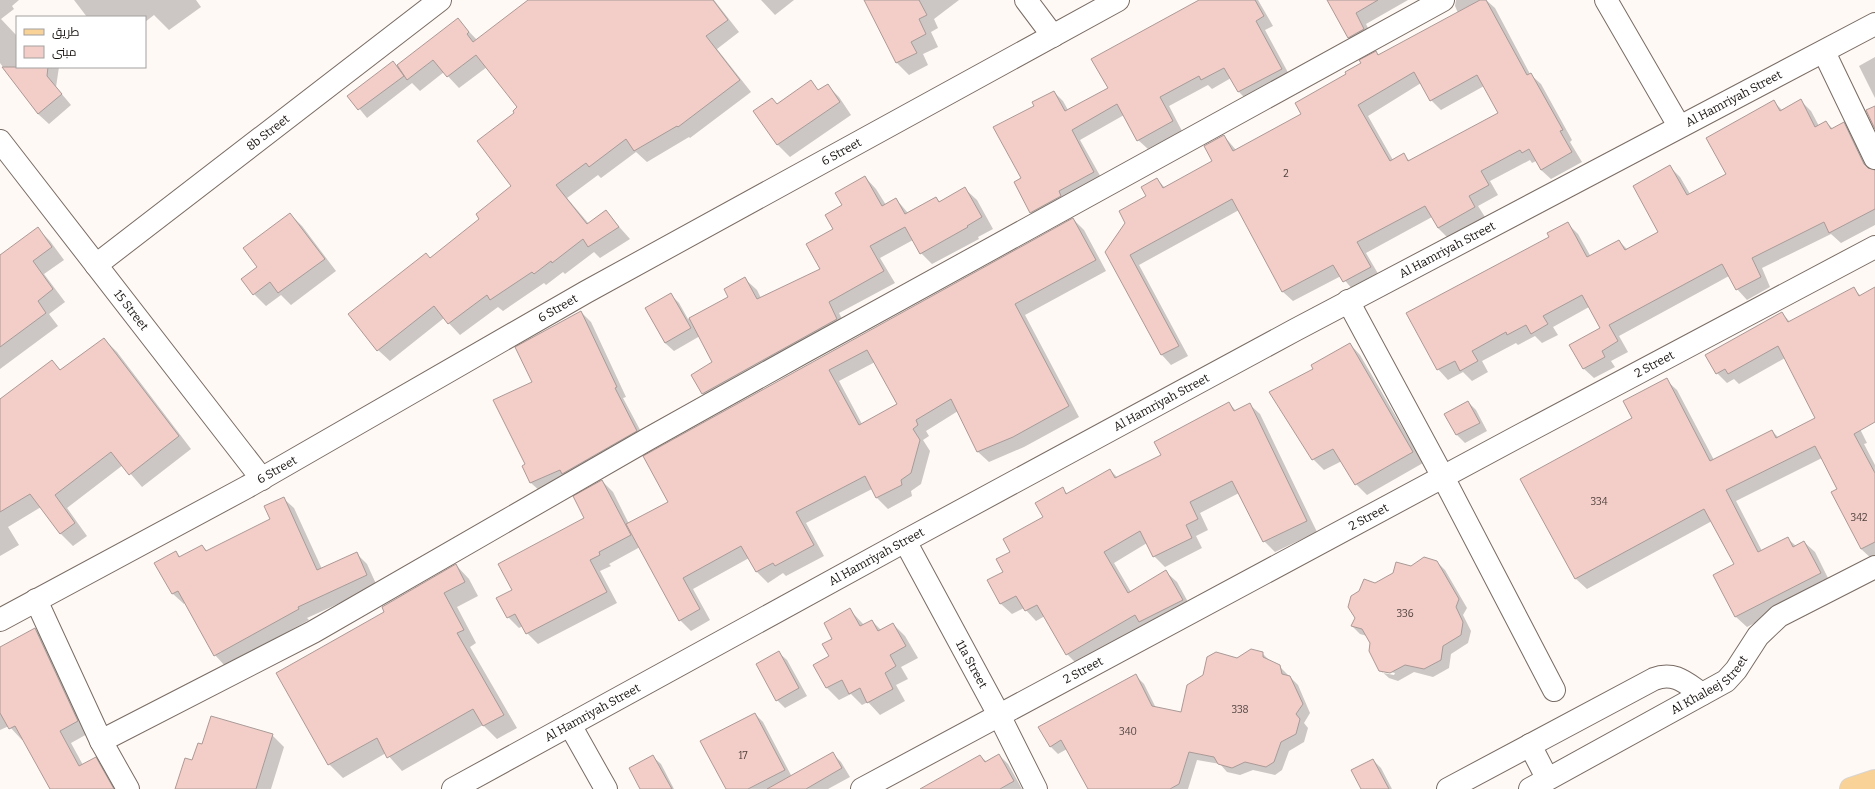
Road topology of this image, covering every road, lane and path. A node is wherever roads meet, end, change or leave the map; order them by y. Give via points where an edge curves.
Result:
1 (440, 0) edge
2 (1026, 0) edge
3 (1118, 0) edge
4 (1443, 0) edge
5 (1606, 0) edge
6 (1875, 24) edge
7 (1053, 36) junction
8 (1824, 52) junction
9 (1679, 126) junction
10 (0, 141) edge
11 (1875, 158) edge
12 (1875, 247) edge
13 (96, 265) junction
14 (1348, 301) junction
15 (1443, 477) junction
16 (262, 478) junction
17 (905, 541) junction
18 (1875, 567) edge
19 (36, 600) junction
20 (0, 620) edge
21 (1554, 690) dead end
22 (1702, 694) junction
23 (999, 715) junction
24 (570, 725) junction
25 (101, 741) junction
26 (1530, 746) junction
27 (1875, 781) edge
28 (1539, 784) edge
29 (128, 789) edge
30 (452, 789) edge
31 (606, 789) edge
32 (862, 789) edge
33 (1036, 789) edge
34 (1448, 789) edge
35 (1851, 789) edge

1 - 13 street, 8b Street
2 - 7 street
3 - 7 street, 6 Street
4 - 25 street via 768,372 313,632
5 - 9 street
6 - 8 street, Al Hamriyah Street
7 - 16 street, 6 Street via 586,292
8 - 9 street, Al Hamriyah Street
8 - 11 street
9 - 14 street, Al Hamriyah Street
10 - 13 street, 15 Street
12 - 15 street, 2 Street
13 - 16 street, 15 Street
14 - 15 street
14 - 17 street, Al Hamriyah Street
15 - 21 street
15 - 23 street, 2 Street
16 - 19 street, 6 Street
17 - 23 street, 11a Street
17 - 24 street, Al Hamriyah Street
18 - 22 street, Al Khaleej Street via 1779,616 1758,636 1730,677
19 - 20 street, 6 Street
19 - 25 street
22 - 26 street via 1677,677 1662,676
22 - 28 street, Al Khaleej Street
23 - 32 street, 2 Street
23 - 33 street, 11a Street
24 - 30 street, Al Hamriyah Street
24 - 31 street
25 - 29 street
26 - 28 street
26 - 34 street
27 - 35 main road

